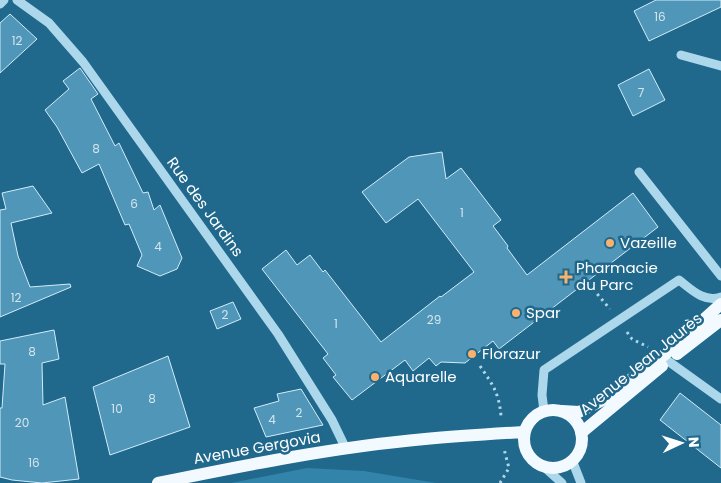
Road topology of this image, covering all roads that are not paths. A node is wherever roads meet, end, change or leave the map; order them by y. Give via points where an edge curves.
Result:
1 (4, 0) edge
2 (17, 0) edge
3 (0, 4) edge
4 (681, 55) dead end
5 (721, 66) edge
6 (639, 172) dead end
7 (721, 276) edge
8 (721, 297) edge
9 (721, 304) edge
10 (721, 320) edge
11 (666, 359) junction
12 (721, 399) edge
13 (544, 411) junction
14 (562, 411) junction
15 (524, 432) junction
16 (581, 433) junction
17 (346, 449) junction
18 (572, 460) junction
19 (544, 467) junction
20 (158, 483) edge
21 (562, 483) edge
22 (581, 483) edge

1 - 3 street
2 - 17 street, Rue des Jardins via 49,24 83,62 278,334 332,420
4 - 5 street
6 - 7 street
8 - 13 street via 713,300 699,296 679,280 544,370
9 - 11 main road, Avenue Jean Jaurès
10 - 11 main road, Avenue Jean Jaurès
11 - 12 street
11 - 14 main road, Avenue Jean Jaurès via 601,401 579,412
11 - 16 main road, Avenue Jean Jaurès
13 - 14 main road
13 - 15 main road via 531,418
14 - 16 main road via 574,420
15 - 17 main road, Avenue Gergovia via 424,439
15 - 19 main road via 526,451
16 - 18 main road via 578,452
17 - 20 main road, Avenue Gergovia
18 - 19 main road via 559,467
18 - 22 street
19 - 21 street

